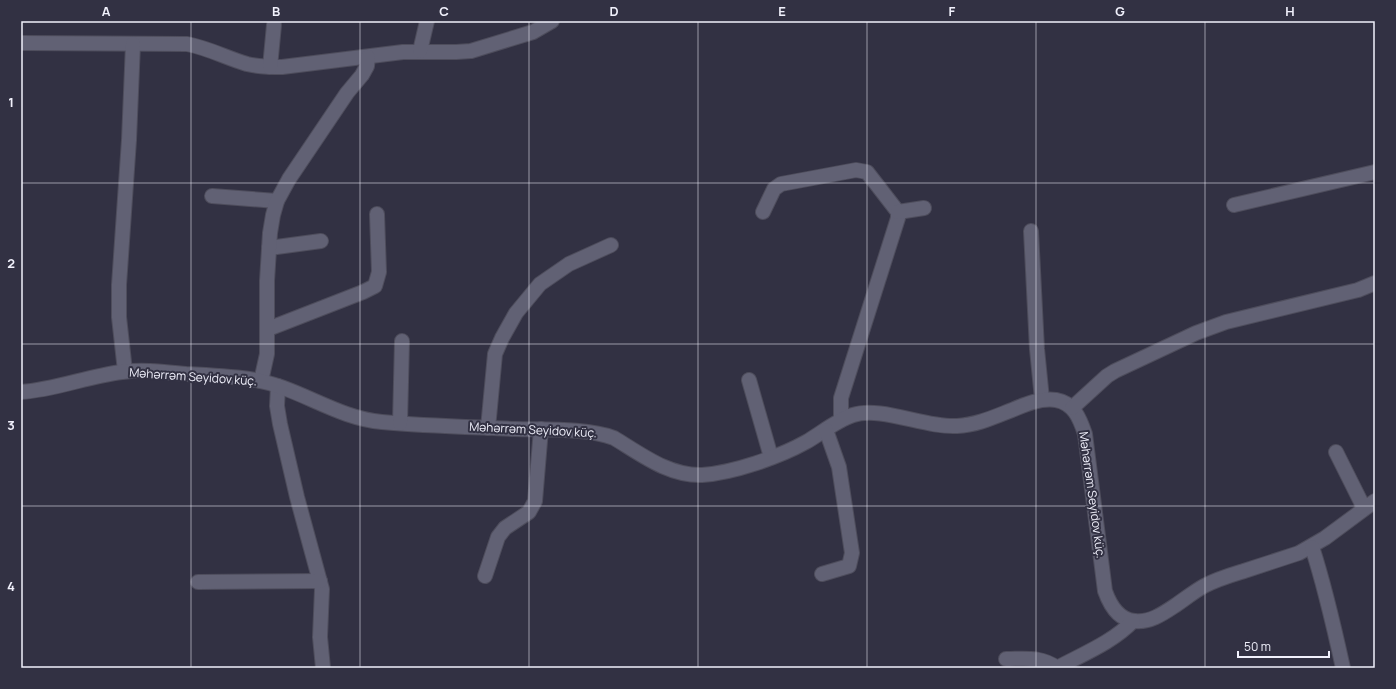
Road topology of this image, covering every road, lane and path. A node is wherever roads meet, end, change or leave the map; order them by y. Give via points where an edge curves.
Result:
1 (427, 21) edge
2 (552, 21) edge
3 (274, 25) dead end
4 (21, 43) edge
5 (133, 44) junction
6 (420, 51) junction
7 (368, 56) junction
8 (270, 67) junction
9 (1375, 172) edge
10 (212, 196) dead end
11 (277, 201) junction
12 (1234, 205) dead end
13 (924, 208) dead end
14 (763, 212) dead end
15 (898, 212) junction
16 (377, 214) dead end
17 (1031, 231) dead end
18 (321, 241) dead end
19 (611, 245) dead end
20 (268, 248) junction
21 (1375, 283) edge
22 (268, 329) junction
23 (402, 342) dead end
24 (124, 371) junction
25 (749, 380) dead end
26 (261, 381) junction
27 (278, 386) junction
28 (21, 392) edge
29 (1042, 399) junction
30 (1072, 408) junction
31 (841, 420) junction
32 (400, 423) junction
33 (488, 428) junction
34 (541, 429) junction
35 (826, 430) junction
36 (1336, 452) dead end
37 (771, 457) junction
38 (1369, 505) edge
39 (1312, 547) junction
40 (822, 574) dead end
41 (485, 576) dead end
42 (320, 581) junction
43 (198, 582) dead end
44 (1134, 621) junction
45 (1006, 660) dead end
46 (323, 668) edge
47 (1057, 668) edge
48 (1343, 668) edge

1 - 6 street
2 - 6 street via 533,32 471,51
3 - 8 street
4 - 5 street
5 - 8 street via 202,47 246,63
5 - 24 street via 130,140 119,284
6 - 7 street
7 - 8 street
7 - 11 street via 367,66 362,75 342,100
9 - 12 street
10 - 11 street
11 - 20 street
13 - 15 street
14 - 15 street via 774,189 781,184 856,170 867,172
15 - 31 street via 841,398
16 - 22 street via 379,272 375,286
17 - 29 street
18 - 20 street
19 - 33 street via 569,264 540,284 516,314 495,354
20 - 22 street
21 - 30 street via 1358,290 1226,322 1196,333 1115,371
22 - 26 street via 267,354
23 - 32 street
24 - 26 street, Məhərrəm Seyidov küç.
24 - 28 street, Məhərrəm Seyidov küç.
25 - 37 street
26 - 27 street, Məhərrəm Seyidov küç.
27 - 32 street, Məhərrəm Seyidov küç. via 350,416
27 - 42 street via 277,406 280,424
29 - 30 street, Məhərrəm Seyidov küç. via 1064,402
29 - 31 street, Məhərrəm Seyidov küç. via 985,420 956,426 943,426 874,413 853,415
30 - 44 street, Məhərrəm Seyidov küç. via 1080,419 1085,434 1105,591 1116,613
31 - 35 street, Məhərrəm Seyidov küç.
32 - 33 street, Məhərrəm Seyidov küç.
33 - 34 street, Məhərrəm Seyidov küç.
34 - 37 street, Məhərrəm Seyidov küç. via 605,435 679,473 717,473
34 - 41 street via 535,501 529,512 505,528 498,537
35 - 37 street, Məhərrəm Seyidov küç. via 787,452
35 - 40 street via 839,468 852,553 849,566
36 - 38 street
38 - 39 street
39 - 44 street via 1218,580 1154,618
39 - 48 street
42 - 43 street
42 - 46 street
44 - 47 street via 1115,637
45 - 47 street via 1039,659

